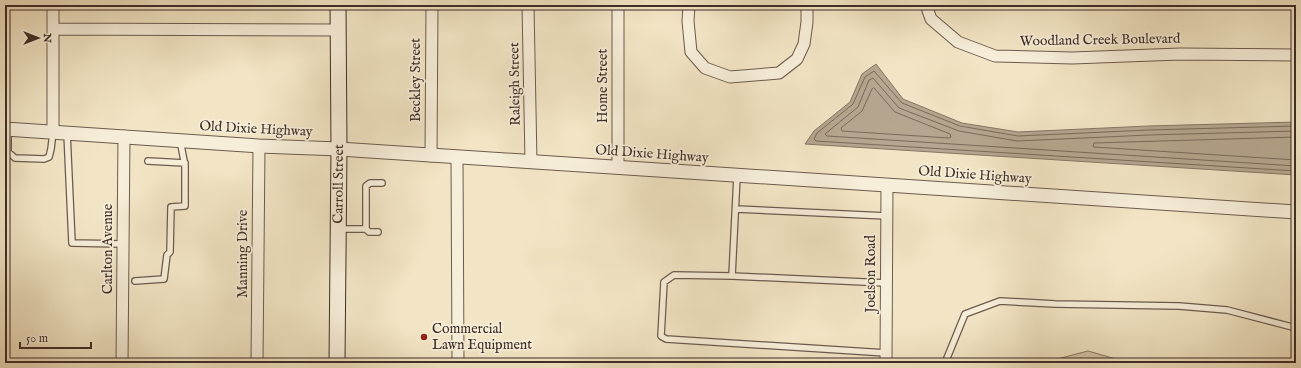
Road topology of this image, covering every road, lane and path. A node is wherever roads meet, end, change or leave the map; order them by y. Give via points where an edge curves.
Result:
1 (53, 5) edge
2 (338, 5) edge
3 (432, 5) edge
4 (528, 5) edge
5 (618, 5) edge
6 (688, 5) edge
7 (807, 5) edge
8 (926, 5) edge
9 (53, 29) junction
10 (338, 30) junction
11 (1296, 55) edge
12 (7, 129) edge
13 (53, 131) junction
14 (67, 132) junction
15 (124, 136) junction
16 (180, 140) junction
17 (259, 146) junction
18 (339, 149) junction
19 (431, 156) junction
20 (457, 158) junction
21 (148, 160) dead end
22 (531, 162) junction
23 (184, 163) junction
24 (618, 168) junction
25 (737, 175) junction
26 (382, 183) dead end
27 (887, 185) junction
28 (736, 209) junction
29 (1296, 212) edge
30 (887, 216) junction
31 (338, 229) junction
32 (366, 229) junction
33 (378, 232) dead end
34 (123, 244) junction
35 (732, 276) junction
36 (135, 280) dead end
37 (886, 283) junction
38 (1296, 328) edge
39 (886, 358) edge
40 (122, 363) edge
41 (257, 363) edge
42 (337, 363) edge
43 (458, 363) edge
44 (944, 363) edge

1 - 9 street
2 - 10 main road, Carroll Street
3 - 19 street, Beckley Street
4 - 22 street, Raleigh Street
5 - 24 street, Home Street
6 - 7 street via 691,52 705,68 730,77 779,73 797,59 804,44
8 - 11 street, Woodland Creek Boulevard via 931,20 958,42 995,56 1072,58 1180,54
9 - 10 street
9 - 13 street
10 - 18 main road, Carroll Street
12 - 13 street, Old Dixie Highway
12 - 13 lane via 8,152 15,158 49,157
13 - 14 street, Old Dixie Highway
14 - 15 street, Old Dixie Highway
14 - 34 lane via 72,243
15 - 16 street, Old Dixie Highway
15 - 34 street, Carlton Avenue
16 - 17 street, Old Dixie Highway
16 - 23 lane
17 - 18 street, Old Dixie Highway
17 - 41 street, Manning Drive
18 - 19 street, Old Dixie Highway
18 - 31 main road, Carroll Street
19 - 20 street, Old Dixie Highway
20 - 22 street, Old Dixie Highway
20 - 43 street
21 - 23 lane
22 - 24 street, Old Dixie Highway
23 - 36 lane via 185,206 171,207 170,252 167,255 164,279
24 - 25 street, Old Dixie Highway
25 - 27 street, Old Dixie Highway
25 - 28 lane
26 - 32 lane via 370,183 366,186
27 - 29 street, Old Dixie Highway
27 - 30 street, Joelson Road
28 - 30 lane
28 - 35 lane
30 - 37 street, Joelson Road
31 - 32 lane
31 - 42 main road, Carroll Street
32 - 33 lane via 369,232
34 - 40 street, Carlton Avenue
35 - 37 lane
35 - 39 lane via 674,275 664,282 661,336 666,339
37 - 39 street, Joelson Road
38 - 44 lane via 1227,310 1179,306 1000,301 965,314

